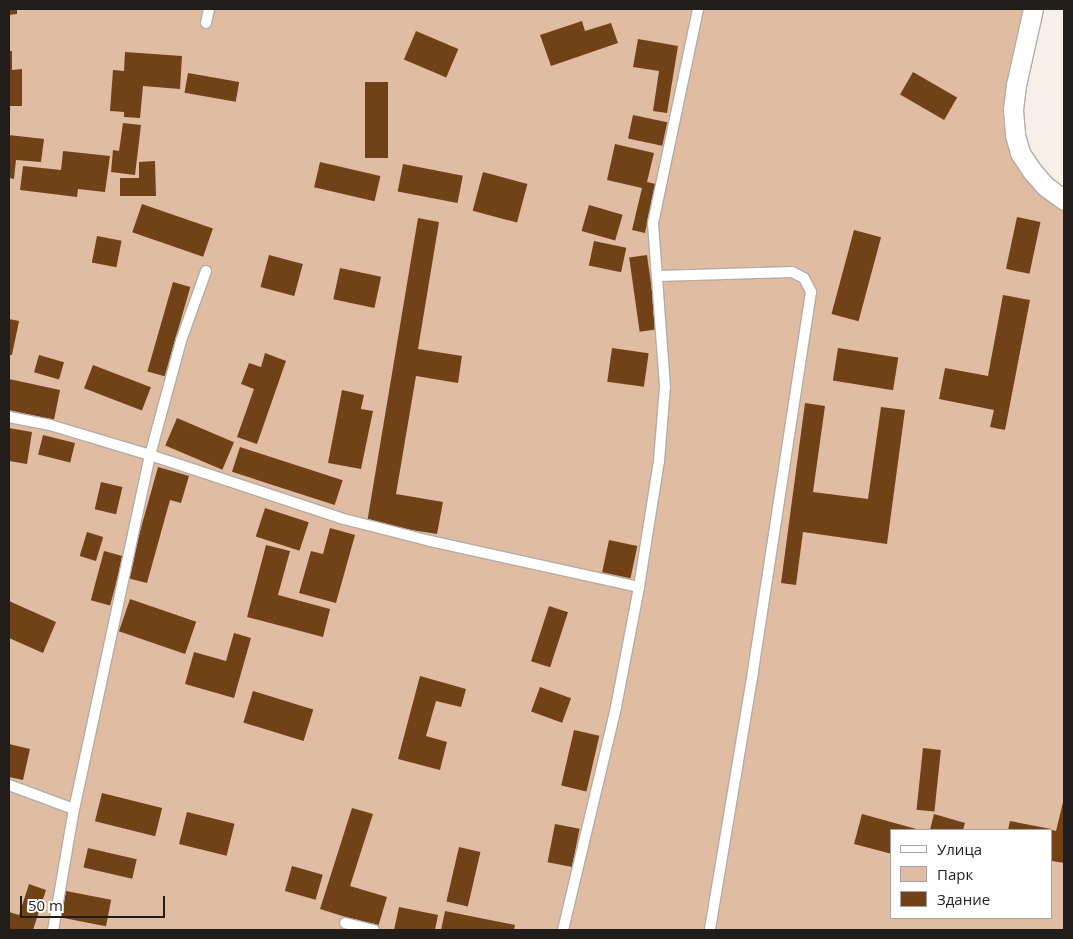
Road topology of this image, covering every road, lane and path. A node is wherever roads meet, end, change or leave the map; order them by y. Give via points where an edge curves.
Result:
1 (209, 9) edge
2 (698, 9) edge
3 (1033, 9) edge
4 (206, 23) dead end
5 (1064, 200) edge
6 (206, 271) dead end
7 (658, 276) junction
8 (9, 417) edge
9 (150, 455) junction
10 (639, 587) junction
11 (9, 785) edge
12 (74, 809) junction
13 (345, 923) dead end
14 (54, 930) edge
15 (374, 930) edge
16 (563, 930) edge
17 (710, 930) edge

1 - 4 lane
2 - 7 lane via 653,223
3 - 5 street via 1016,85 1015,135 1020,153 1032,171
6 - 9 lane via 181,341
7 - 10 lane via 665,387 659,461
7 - 17 lane via 792,272 804,278 811,292
8 - 9 lane via 50,425
9 - 10 lane via 340,518 430,542
9 - 12 lane
10 - 16 lane via 616,706
11 - 12 lane
12 - 14 lane
13 - 15 lane

